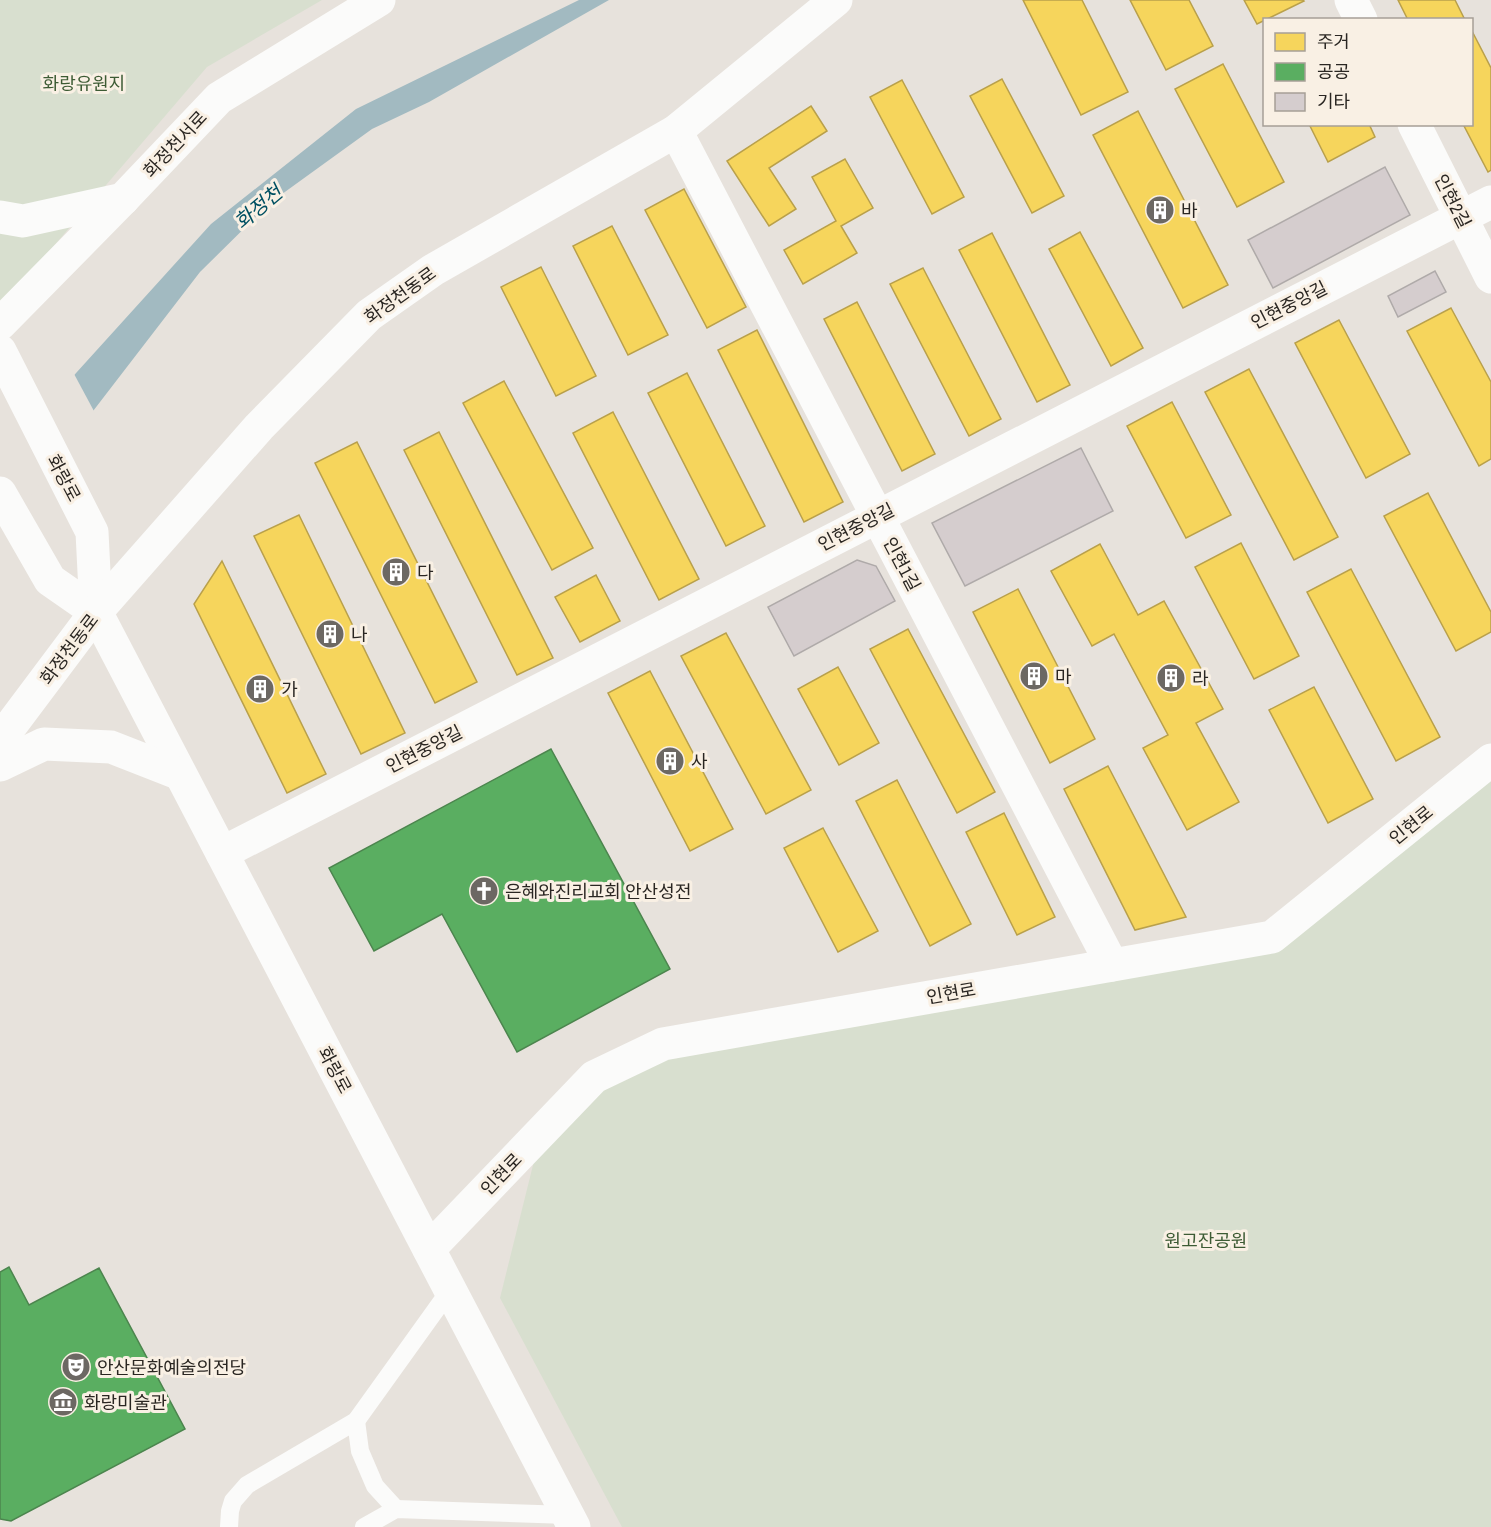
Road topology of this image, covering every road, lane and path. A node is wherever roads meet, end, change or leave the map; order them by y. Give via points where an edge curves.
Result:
1 (379, 0) edge
2 (836, 0) edge
3 (1351, 0) edge
4 (1360, 18) edge
5 (1415, 126) edge
6 (676, 131) junction
7 (123, 199) junction
8 (1491, 202) edge
9 (1461, 217) junction
10 (0, 218) edge
11 (1491, 277) edge
12 (0, 324) edge
13 (0, 351) edge
14 (0, 493) edge
15 (878, 516) junction
16 (96, 612) junction
17 (0, 740) edge
18 (1491, 760) edge
19 (0, 765) edge
20 (180, 774) junction
21 (222, 853) junction
22 (1112, 965) junction
23 (429, 1249) junction
24 (450, 1290) junction
25 (356, 1421) junction
26 (396, 1509) junction
27 (571, 1521) edge
28 (229, 1527) edge
29 (364, 1527) edge

1 - 7 street, 화정천서로 via 219,98
2 - 6 street, 화정천동로
3 - 4 street
5 - 9 street, 인현2길
6 - 15 street, 인현1길
6 - 16 street, 화정천동로 via 433,270 369,315 259,427
7 - 10 street via 23,221
7 - 12 street, 화정천서로
8 - 9 street, 인현중앙길
9 - 11 street, 인현2길
9 - 15 street, 인현중앙길
13 - 16 street, 화랑로 via 92,532
14 - 16 street, 화랑로 via 50,580
15 - 21 street, 인현중앙길
15 - 22 street, 인현1길
16 - 17 street, 화정천동로
16 - 20 street, 화랑로
18 - 22 street, 인현로 via 1272,937
19 - 20 street via 44,744 111,747
20 - 21 street, 화랑로
21 - 23 street, 화랑로
22 - 23 street, 인현로 via 663,1044 594,1077
23 - 24 street, 화랑로
24 - 25 lane
24 - 27 street, 화랑로
25 - 26 lane via 360,1451 375,1486
25 - 28 lane via 247,1485 233,1501
26 - 27 lane
26 - 29 lane

